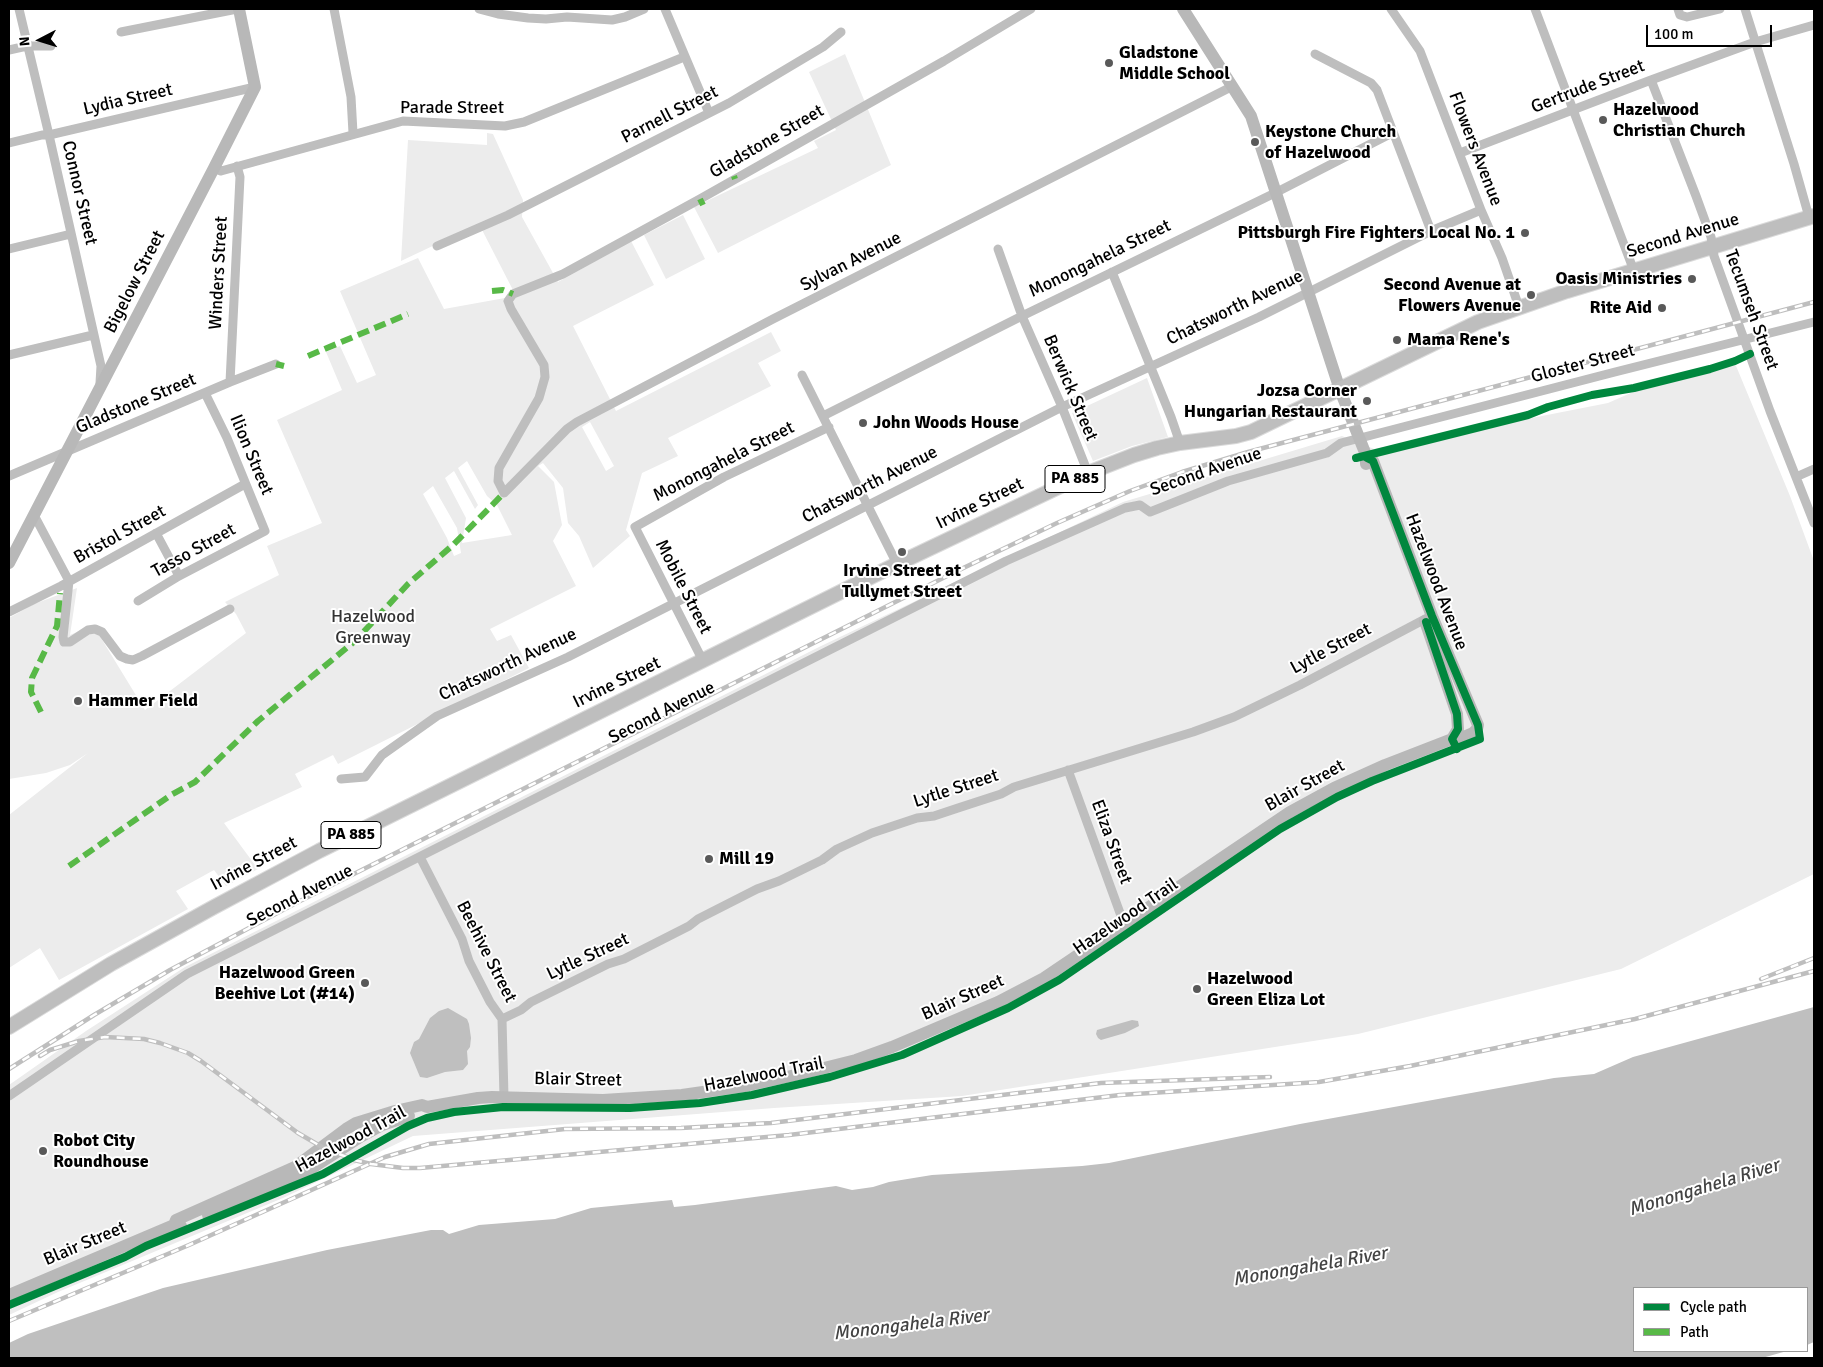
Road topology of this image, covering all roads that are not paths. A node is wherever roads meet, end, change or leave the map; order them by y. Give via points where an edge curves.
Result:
1 (18, 9) edge
2 (238, 9) edge
3 (334, 9) edge
4 (479, 9) edge
5 (644, 9) edge
6 (665, 9) edge
7 (1032, 9) edge
8 (1183, 9) edge
9 (1391, 9) edge
10 (1535, 9) edge
11 (1720, 9) edge
12 (1745, 9) edge
13 (1679, 12) edge
14 (1814, 25) edge
15 (121, 32) dead end
16 (841, 32) dead end
17 (1755, 42) junction
18 (27, 46) junction
19 (51, 46) dead end
20 (9, 50) edge
21 (1314, 54) dead end
22 (684, 57) junction
23 (1651, 80) junction
24 (254, 87) junction
25 (1231, 87) junction
26 (1573, 110) junction
27 (709, 113) junction
28 (353, 133) junction
29 (1392, 133) junction
30 (49, 135) junction
31 (9, 143) edge
32 (1460, 153) junction
33 (238, 166) junction
34 (214, 168) junction
35 (1275, 192) junction
36 (1481, 210) junction
37 (1811, 217) edge
38 (1430, 231) junction
39 (71, 234) junction
40 (437, 246) dead end
41 (1712, 247) junction
42 (9, 249) edge
43 (998, 249) dead end
44 (1634, 271) junction
45 (1112, 272) junction
46 (1307, 291) junction
47 (1519, 307) junction
48 (1022, 316) junction
49 (1814, 322) edge
50 (93, 335) junction
51 (1744, 340) junction
52 (9, 355) edge
53 (276, 364) dead end
54 (1150, 366) junction
55 (802, 375) dead end
56 (230, 382) junction
57 (100, 386) junction
58 (1340, 390) junction
59 (205, 393) junction
60 (1062, 407) junction
61 (823, 416) junction
62 (829, 427) junction
63 (1264, 428) joint
64 (1360, 439) junction
65 (1180, 443) junction
66 (68, 450) junction
67 (1814, 469) edge
68 (1088, 473) junction
69 (9, 476) edge
70 (1796, 477) junction
71 (245, 484) junction
72 (504, 493) joint
73 (868, 505) junction
74 (34, 514) junction
75 (1814, 522) edge
76 (635, 527) joint
77 (266, 531) joint
78 (156, 533) junction
79 (9, 564) edge
80 (897, 564) junction
81 (179, 576) junction
82 (69, 581) junction
83 (138, 601) dead end
84 (673, 604) junction
85 (230, 609) dead end
86 (9, 612) edge
87 (1428, 617) junction
88 (703, 661) junction
89 (1476, 722) joint
90 (1455, 734) junction
91 (1068, 770) junction
92 (341, 779) dead end
93 (420, 857) junction
94 (1124, 924) junction
95 (502, 1019) junction
96 (9, 1027) edge
97 (9, 1096) edge
98 (504, 1097) junction
99 (9, 1295) edge

1 - 18 street, Connor Street
2 - 15 street
2 - 24 street
3 - 28 street via 352,97
4 - 5 street via 528,18 567,16 612,20
6 - 22 street
7 - 72 street, Gladstone Street via 692,204 563,274 513,294 508,300 511,309 544,366 545,377 539,398 499,468 498,481
8 - 25 street, Hazelwood Avenue
9 - 32 street, Flowers Avenue via 1420,51
10 - 26 street
11 - 13 street via 1687,17
12 - 17 street
14 - 17 street, Gertrude Street
16 - 27 street, Parnell Street via 823,47
17 - 23 street, Gertrude Street
17 - 37 street
18 - 19 street
18 - 20 street
18 - 30 street, Connor Street
21 - 29 street via 1371,83 1377,90
22 - 27 street
22 - 28 street, Parade Street via 524,122 505,126 403,121
23 - 26 street, Gertrude Street
23 - 41 street, Tecumseh Street
24 - 30 street, Lydia Street
24 - 34 street, Bigelow Street
25 - 35 street, Hazelwood Avenue via 1251,116
25 - 72 street, Sylvan Avenue via 577,422
26 - 32 street, Gertrude Street
26 - 44 street
27 - 40 street, Parnell Street via 508,216
28 - 33 street, Parade Street
29 - 35 street, Monongahela Street
29 - 38 street
30 - 31 street, Lydia Street
30 - 39 street, Connor Street
32 - 36 street, Flowers Avenue
33 - 34 street, Parade Street via 221,170
33 - 56 street, Winders Street
34 - 57 street, Bigelow Street
35 - 45 street, Monongahela Street
35 - 46 street, Hazelwood Avenue
36 - 38 street, Chatsworth Avenue
36 - 47 street, Flowers Avenue
37 - 41 main road, Second Avenue / PA 885
38 - 46 street, Chatsworth Avenue
39 - 42 street
39 - 50 street, Connor Street
41 - 44 main road, Second Avenue / PA 885
41 - 51 street, Tecumseh Street
43 - 48 street, Berwick Street
44 - 47 main road, Second Avenue / PA 885
45 - 48 street, Monongahela Street
45 - 54 street
46 - 54 street, Chatsworth Avenue
46 - 58 street, Hazelwood Avenue
47 - 58 main road, Second Avenue / PA 885 via 1459,330
48 - 60 street, Berwick Street
48 - 61 street, Monongahela Street
49 - 51 street, Gloster Street
50 - 52 street
50 - 57 street, Connor Street via 101,366
51 - 64 street, Gloster Street
51 - 70 street, Tecumseh Street
53 - 56 street, Gladstone Street
54 - 60 street, Chatsworth Avenue
54 - 65 street
55 - 61 street
56 - 59 street, Gladstone Street
57 - 66 street, Bigelow Street
58 - 63 main road, Second Avenue / PA 885
58 - 64 street, Hazelwood Avenue
59 - 66 street, Gladstone Street
59 - 71 street, Ilion Street
60 - 68 street, Berwick Street
60 - 73 street, Chatsworth Avenue
61 - 62 street
62 - 73 street
62 - 76 street, Monongahela Street via 724,477
63 - 65 main road, Irvine Street / PA 885 via 1236,436
64 - 87 street, Hazelwood Avenue via 1367,458 1373,462
64 - 93 street, Second Avenue via 1341,444 1327,454 1219,484 1150,512 1140,505 1132,506 997,565
65 - 68 main road, Irvine Street / PA 885 via 1134,455
66 - 69 street, Gladstone Street
66 - 74 street, Bigelow Street
67 - 70 street
68 - 80 main road, Irvine Street / PA 885
70 - 75 street, Tecumseh Street
71 - 77 street, Ilion Street
71 - 78 street, Bristol Street
73 - 80 street
73 - 84 street, Chatsworth Avenue
74 - 79 street, Bigelow Street
74 - 82 street
76 - 84 street, Mobile Street
77 - 81 street, Tasso Street
78 - 81 street
78 - 82 street, Bristol Street
80 - 88 main road, Irvine Street / PA 885
81 - 83 street, Tasso Street
82 - 85 street via 64,642 95,629 102,632 120,656 133,660
82 - 86 street, Bristol Street
84 - 88 street, Mobile Street
84 - 92 street, Chatsworth Avenue via 568,657 437,716 382,756 365,777
87 - 89 street, Hazelwood Avenue
87 - 90 street, Hazelwood Avenue via 1457,714
87 - 91 street, Lytle Street via 1234,717
88 - 96 main road, Irvine Street / PA 885 via 240,893 111,964
89 - 90 street, Blair Street via 1478,729 1473,733 1459,740
90 - 94 street, Blair Street via 1334,788 1290,812
91 - 94 street, Eliza Street
91 - 95 street, Lytle Street via 934,816 872,832 822,860 757,888 624,960 608,964 530,1002
93 - 95 street, Beehive Street via 467,949 469,961
93 - 97 street, Second Avenue via 187,974
94 - 98 street, Blair Street via 1022,990 928,1033 856,1060 745,1086 682,1095 603,1100
95 - 98 street, Beehive Street
98 - 99 street, Blair Street via 422,1105 356,1123 295,1167 176,1220 174,1225

